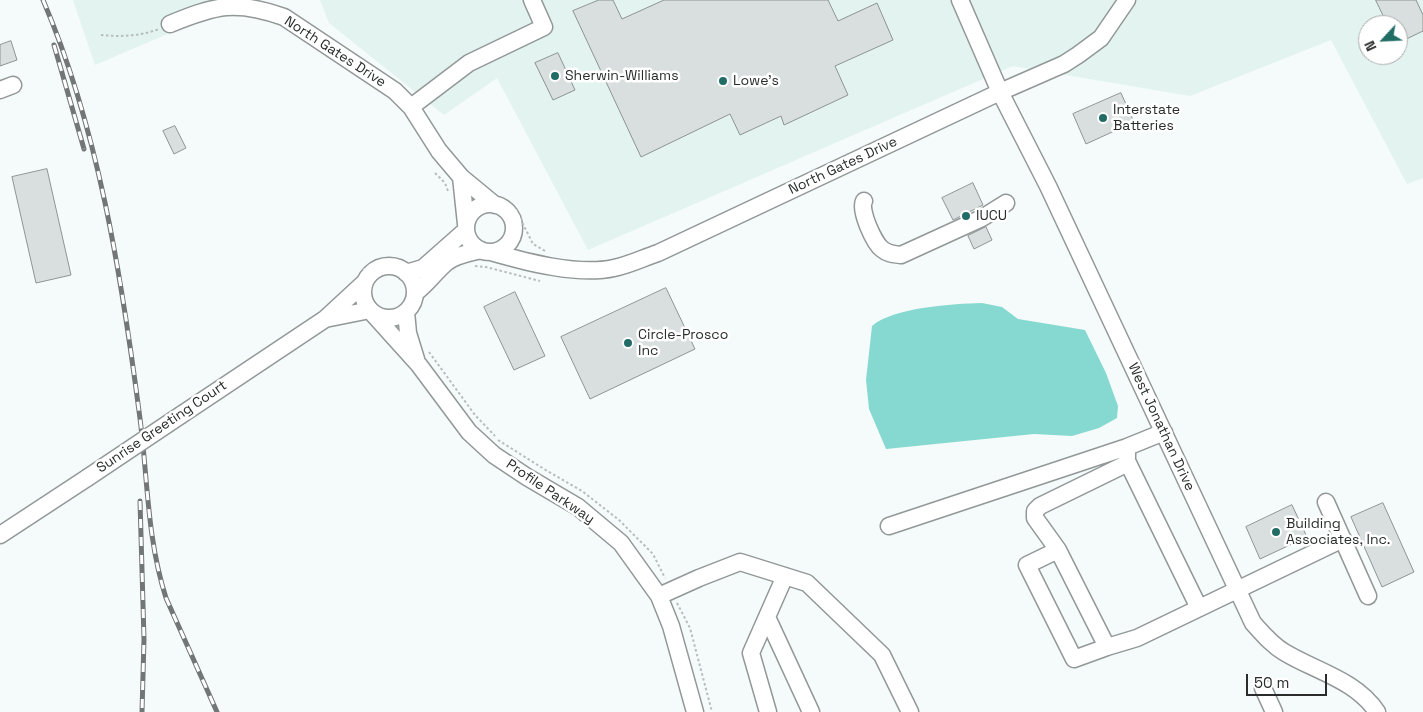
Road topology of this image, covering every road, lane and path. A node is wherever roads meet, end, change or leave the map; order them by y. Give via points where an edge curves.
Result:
1 (532, 0) edge
2 (960, 0) edge
3 (1127, 0) edge
4 (244, 2) edge
5 (170, 24) joint
6 (100, 35) dead end
7 (1000, 92) junction
8 (411, 107) junction
9 (435, 173) dead end
10 (461, 177) junction
11 (449, 191) dead end
12 (499, 201) junction
13 (864, 201) dead end
14 (1006, 204) dead end
15 (466, 227) junction
16 (513, 231) junction
17 (533, 244) junction
18 (530, 246) dead end
19 (486, 251) junction
20 (549, 253) dead end
21 (531, 263) junction
22 (471, 266) dead end
23 (405, 267) junction
24 (362, 278) junction
25 (540, 281) dead end
26 (415, 293) junction
27 (372, 312) junction
28 (406, 312) junction
29 (325, 319) junction
30 (428, 351) dead end
31 (418, 365) junction
32 (1164, 432) junction
33 (1127, 455) junction
34 (1326, 502) dead end
35 (889, 526) dead end
36 (0, 536) edge
37 (1343, 539) junction
38 (1058, 550) junction
39 (656, 561) dead end
40 (785, 576) junction
41 (1238, 590) junction
42 (659, 596) junction
43 (1368, 596) dead end
44 (1199, 608) junction
45 (684, 616) dead end
46 (767, 617) junction
47 (1107, 647) junction
48 (1263, 688) dead end
49 (903, 710) edge
50 (695, 712) edge
51 (712, 712) edge
52 (768, 712) edge
53 (811, 712) edge
54 (1274, 712) edge
55 (1377, 712) edge

1 - 8 street via 544,27 469,63
2 - 7 street, West Jonathan Drive
3 - 7 street, North Gates Drive via 1101,38 1084,51 1064,64
4 - 5 street, North Gates Drive via 202,11
4 - 8 street, North Gates Drive via 284,17 395,91
5 - 6 path via 151,32
7 - 21 street, North Gates Drive via 634,262 613,268 584,270
7 - 32 street, West Jonathan Drive
8 - 10 street, North Gates Drive via 439,151
9 - 11 path
10 - 12 street, North Gates Drive
10 - 15 street
12 - 15 street via 480,206 468,217
12 - 16 street via 507,211
12 - 17 path via 516,210
13 - 14 street via 863,212 880,248 890,254 901,255
15 - 19 street via 471,242
15 - 23 street via 423,268
16 - 19 street via 508,243 498,250
16 - 21 street
17 - 18 path
17 - 20 path
19 - 21 street, North Gates Drive
19 - 26 street via 457,256
22 - 25 path
23 - 24 street via 382,266
23 - 24 path via 387,260 376,263
23 - 26 street
24 - 27 street via 363,300
24 - 29 street, Sunrise Greeting Court
26 - 28 street
27 - 28 street via 390,319
27 - 29 street, Sunrise Greeting Court
27 - 31 street, Profile Parkway
28 - 31 street, Profile Parkway via 408,333
29 - 36 street, Sunrise Greeting Court, bridge
30 - 39 path via 498,440 582,491 619,520
31 - 42 street, Profile Parkway via 469,432 527,477 578,507 621,543
32 - 33 street
32 - 41 street, West Jonathan Drive
33 - 35 street
33 - 38 street via 1035,511 1035,518
33 - 44 street
34 - 37 street
37 - 41 street
37 - 43 street
38 - 47 street
38 - 47 street via 1027,565 1074,659
40 - 42 street via 740,562
40 - 46 street
40 - 49 street via 807,584 882,655
41 - 44 street
41 - 55 street, West Jonathan Drive via 1254,623 1268,640 1283,652 1357,690
42 - 50 street, Profile Parkway via 672,626
44 - 47 street via 1137,638
45 - 51 path
46 - 52 street via 751,653
46 - 53 street
48 - 54 street

